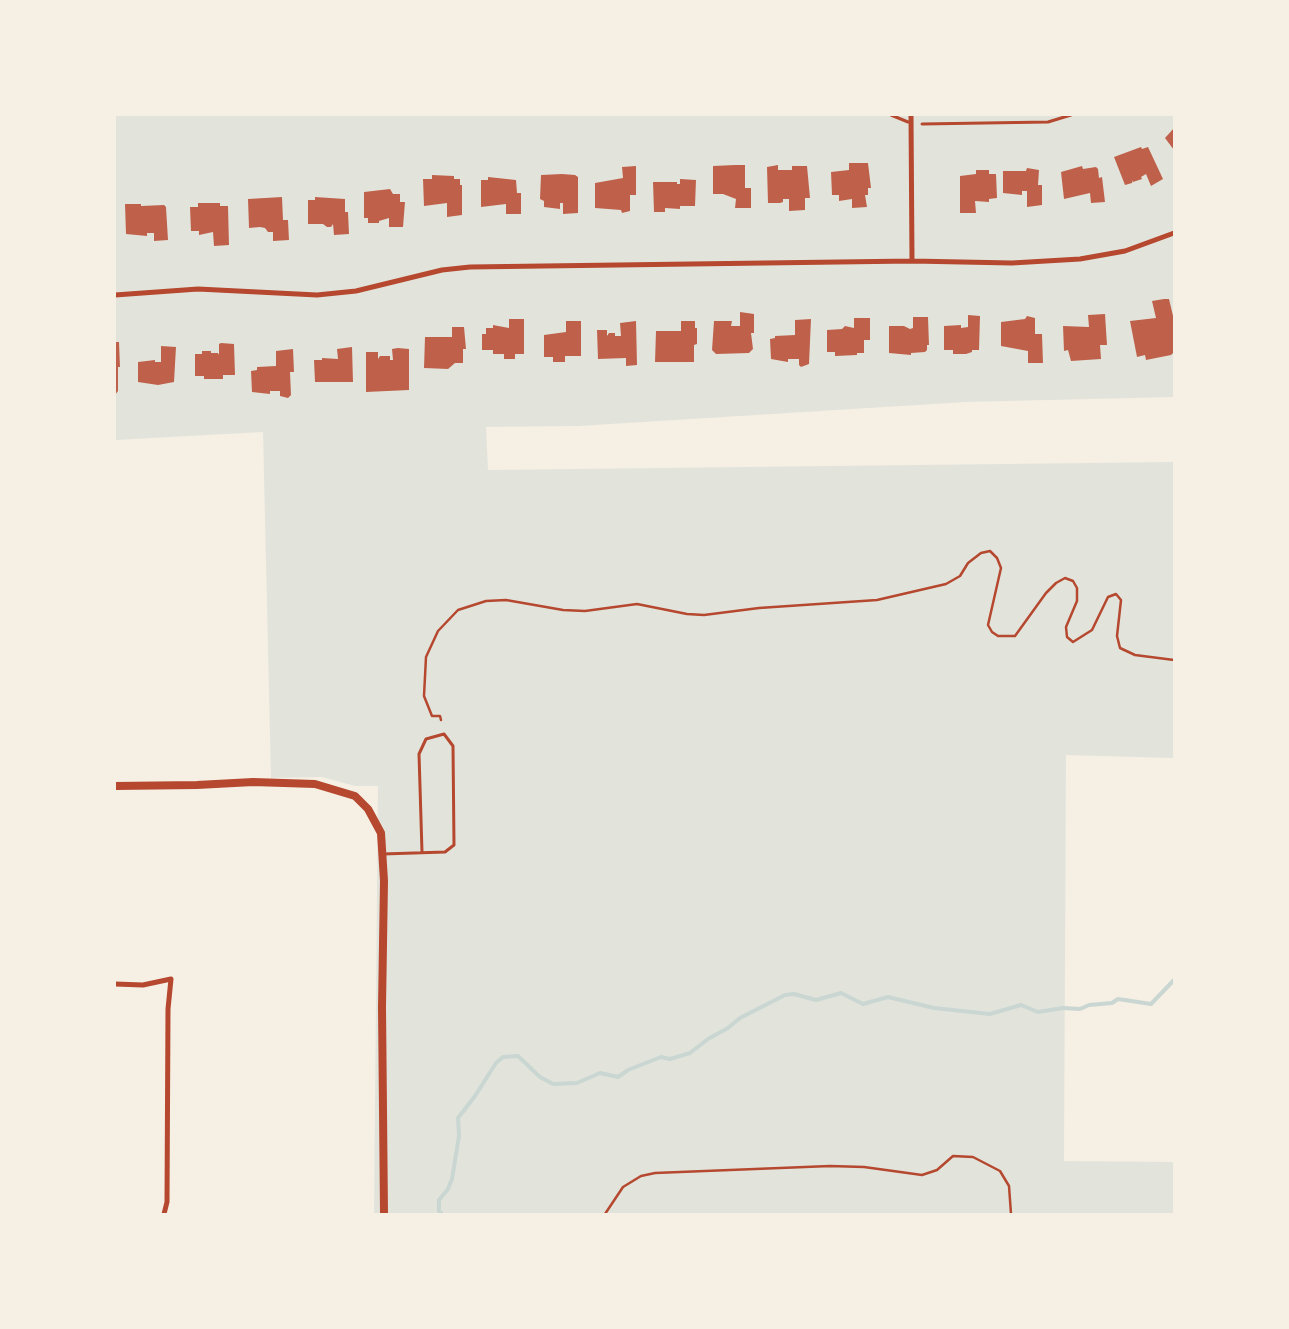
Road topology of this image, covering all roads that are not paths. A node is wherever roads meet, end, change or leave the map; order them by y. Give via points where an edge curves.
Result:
1 (891, 115) edge
2 (911, 115) edge
3 (1072, 115) edge
4 (908, 122) dead end
5 (922, 124) dead end
6 (1174, 233) edge
7 (912, 261) junction
8 (115, 295) edge
9 (115, 786) edge
10 (422, 852) junction
11 (382, 854) junction
12 (115, 984) edge
13 (164, 1214) edge
14 (384, 1214) edge

1 - 4 lane
2 - 7 street
3 - 5 lane via 1048,122
6 - 7 street via 1125,251 1080,260 1012,263
7 - 8 street via 470,267 442,270 356,291 317,295 198,289
9 - 11 street via 253,782 315,784 356,796 368,809 381,833
10 - 10 lane via 445,852 454,845 453,746 444,734 426,739 419,754
10 - 11 lane
11 - 14 street
12 - 13 street via 143,985 171,979 167,1202

